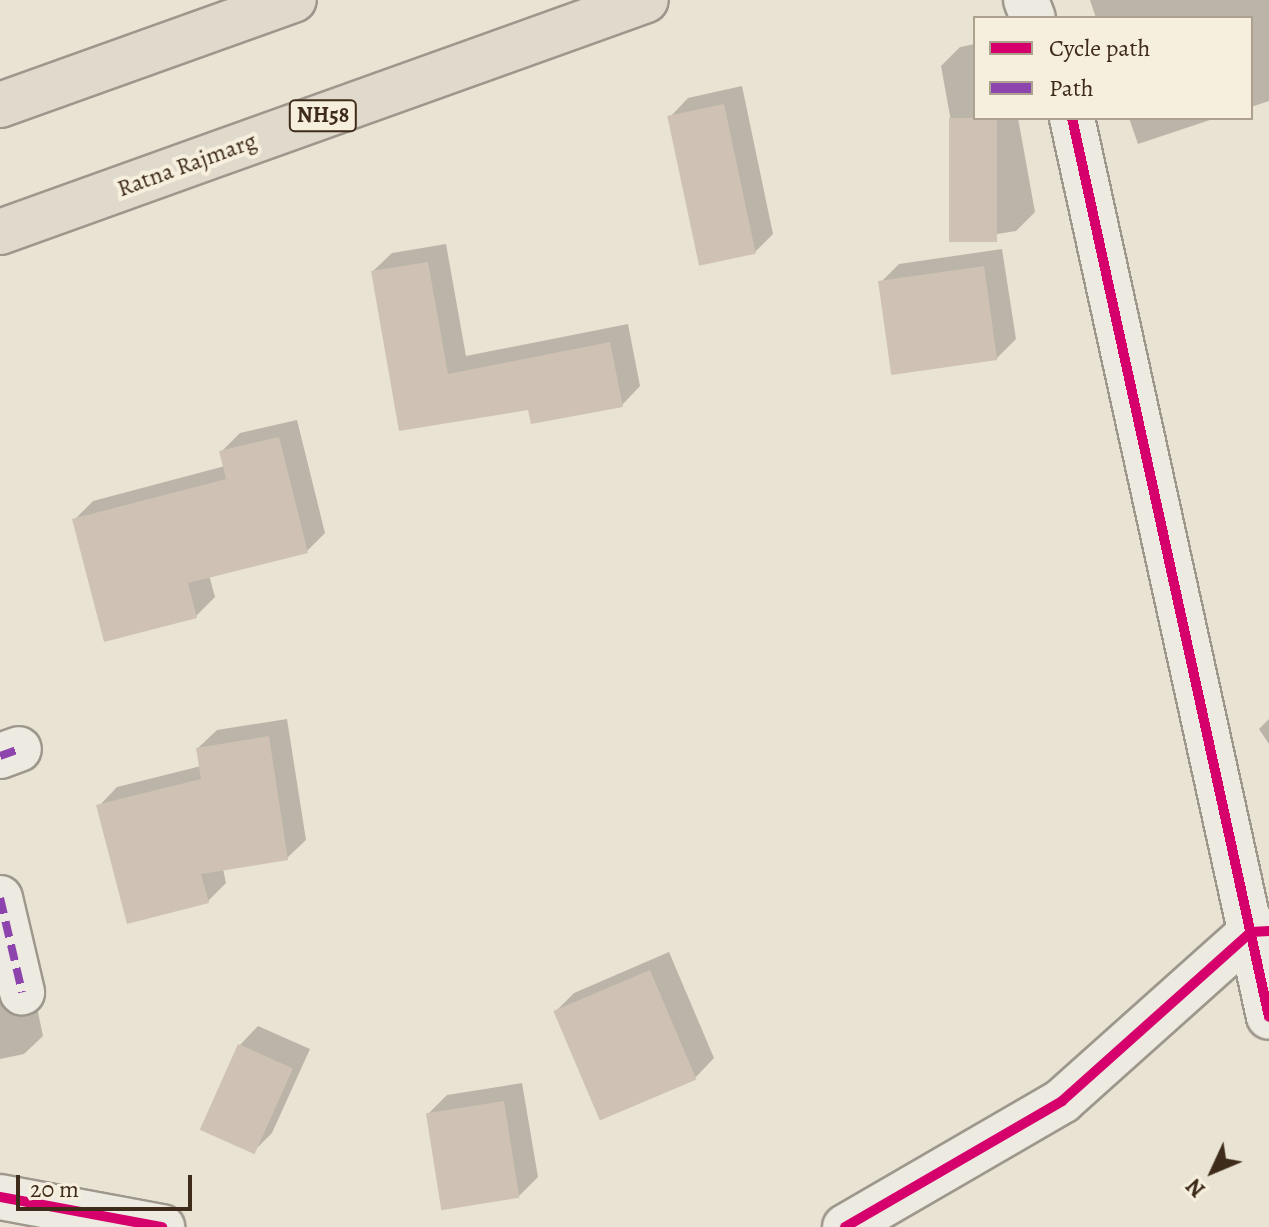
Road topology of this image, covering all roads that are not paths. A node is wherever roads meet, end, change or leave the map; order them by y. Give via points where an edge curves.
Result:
1 (294, 0) edge
2 (646, 0) edge
3 (0, 105) edge
4 (1072, 120) edge
5 (0, 232) edge
6 (0, 898) edge
7 (1260, 932) edge
8 (22, 992) dead end
9 (1269, 1017) edge
10 (0, 1197) edge
11 (162, 1227) edge
12 (845, 1227) edge

1 - 3 highway
2 - 5 highway, Ratna Rajmarg / NH58
4 - 7 street
6 - 8 street
7 - 9 street
7 - 12 street via 1062,1101
10 - 11 street

